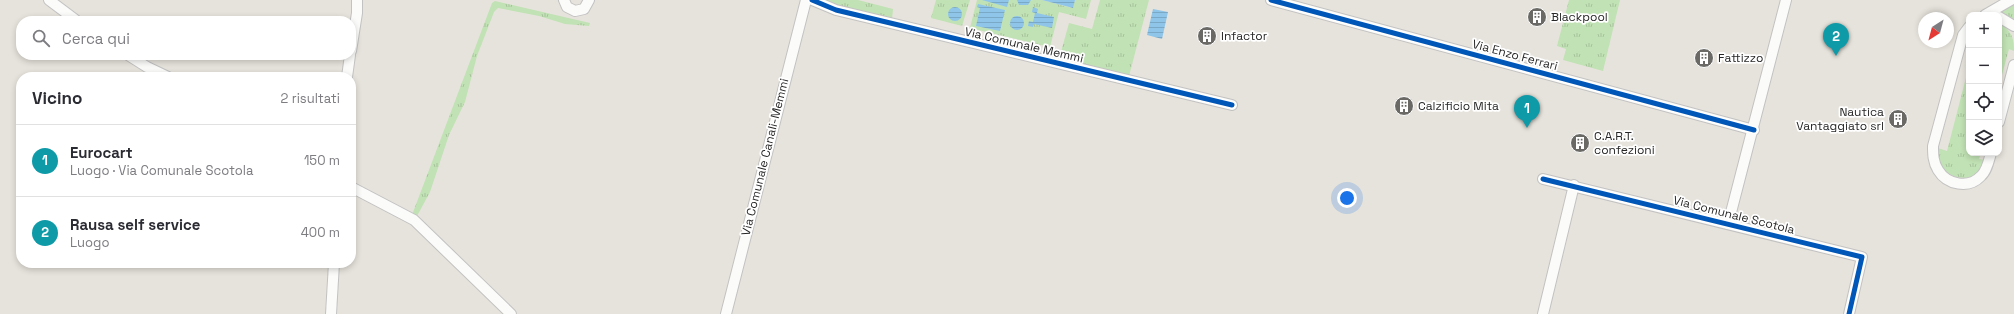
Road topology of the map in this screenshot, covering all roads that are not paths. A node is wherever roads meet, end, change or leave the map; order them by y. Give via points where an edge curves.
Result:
1 (49, 0) edge
2 (357, 0) edge
3 (564, 0) edge
4 (589, 0) edge
5 (806, 0) edge
6 (812, 0) edge
7 (1271, 0) edge
8 (1786, 0) edge
9 (2011, 0) edge
10 (1992, 12) edge
11 (70, 16) edge
12 (356, 19) edge
13 (2002, 20) edge
14 (2014, 26) edge
15 (1966, 31) edge
16 (136, 60) edge
17 (349, 60) edge
18 (2014, 65) edge
19 (158, 72) edge
20 (348, 72) edge
21 (1232, 106) dead end
22 (2000, 120) edge
23 (1754, 130) junction
24 (1990, 156) edge
25 (1543, 179) dead end
26 (1574, 185) junction
27 (356, 190) edge
28 (1728, 224) junction
29 (334, 268) edge
30 (331, 314) edge
31 (511, 314) edge
32 (726, 314) edge
33 (1543, 314) edge
34 (1849, 314) edge

1 - 11 street
2 - 12 street
3 - 4 street via 564,4 575,11 584,8
5 - 32 street, Via Comunale Canali-Memmi
6 - 21 street, Via Comunale Memmi via 836,10
7 - 23 street, Via Enzo Ferrari
8 - 23 street
9 - 10 street
13 - 14 street
15 - 24 street via 1934,146 1933,159 1938,171 1953,183 1972,183 1982,176
16 - 19 street
17 - 20 street
18 - 22 street
23 - 28 street
25 - 26 street, Via Comunale Scotola
26 - 28 street, Via Comunale Scotola
26 - 33 street
27 - 31 street via 414,220
28 - 34 street, Via Comunale Scotola via 1862,257
29 - 30 street

